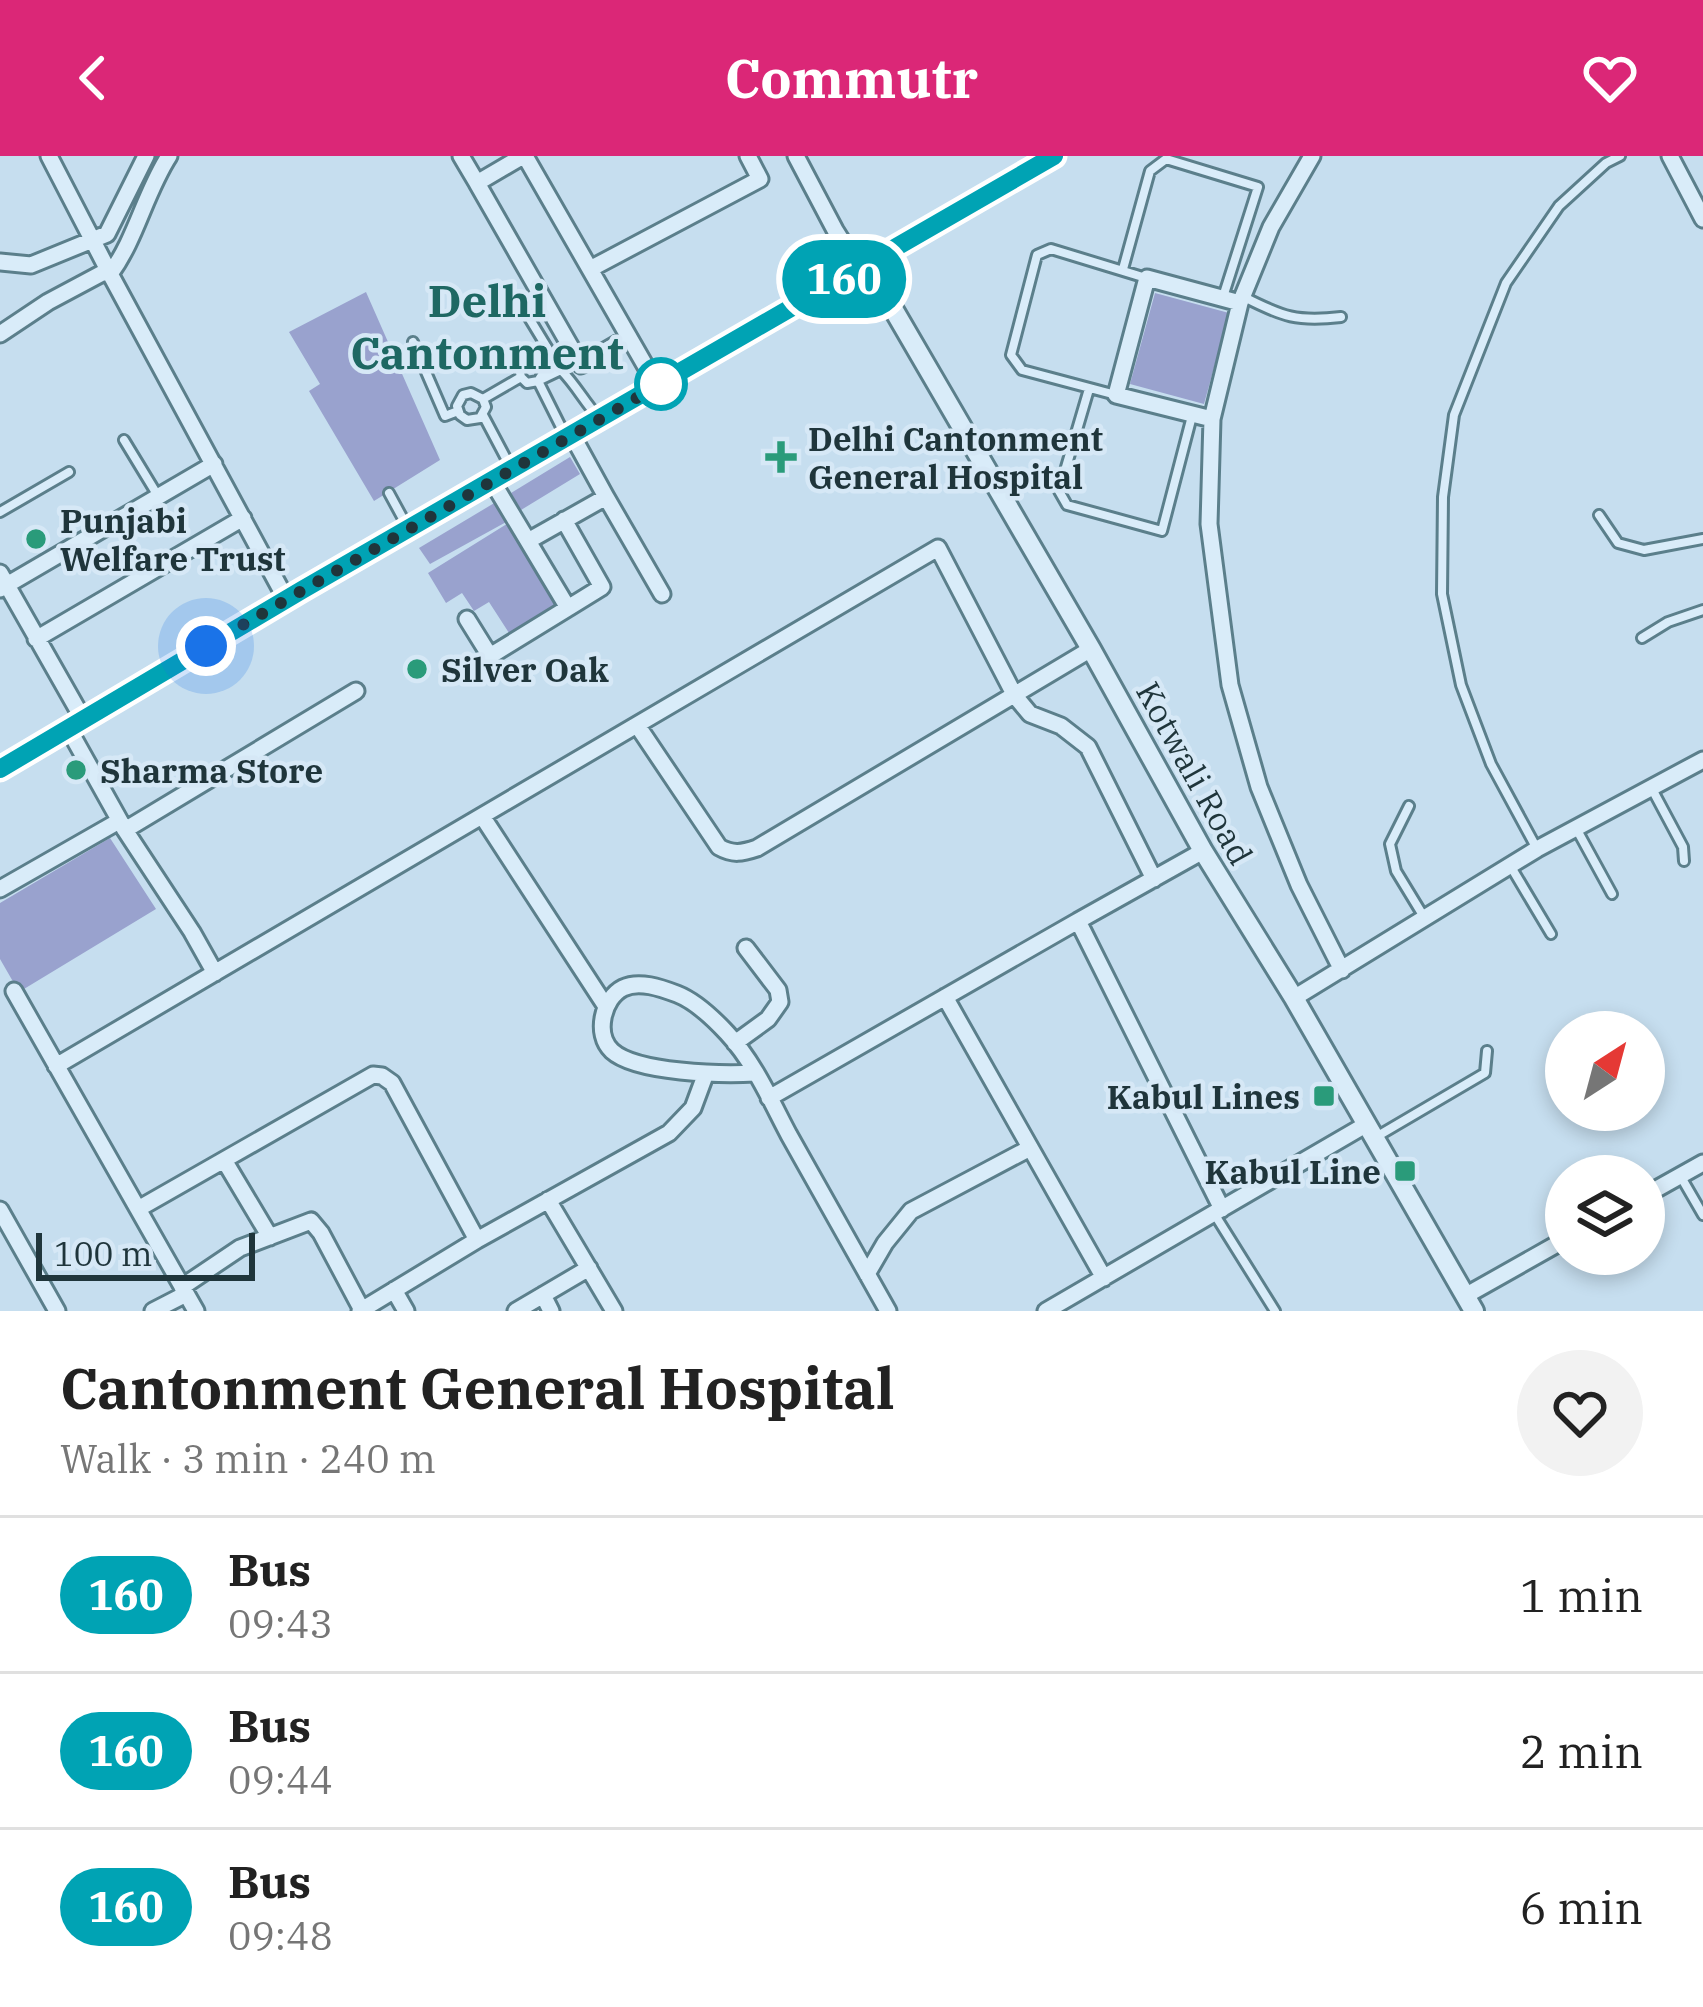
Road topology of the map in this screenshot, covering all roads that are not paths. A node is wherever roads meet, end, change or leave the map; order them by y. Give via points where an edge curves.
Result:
1 (49, 156) edge
2 (146, 156) edge
3 (169, 156) edge
4 (461, 156) edge
5 (524, 156) edge
6 (748, 156) edge
7 (796, 156) edge
8 (1054, 156) edge
9 (1312, 156) edge
10 (1620, 156) edge
11 (1670, 156) edge
12 (477, 183) junction
13 (1703, 218) edge
14 (94, 239) junction
15 (0, 262) edge
16 (590, 268) junction
17 (1123, 269) junction
18 (860, 270) junction
19 (109, 272) junction
20 (1148, 278) junction
21 (517, 298) dead end
22 (1222, 299) junction
23 (1242, 300) junction
24 (1341, 317) dead end
25 (0, 334) edge
26 (628, 338) junction
27 (413, 342) dead end
28 (554, 358) junction
29 (542, 365) junction
30 (561, 370) junction
31 (520, 377) junction
32 (538, 381) junction
33 (657, 386) junction
34 (1089, 388) junction
35 (1116, 395) junction
36 (483, 398) junction
37 (458, 411) junction
38 (483, 415) junction
39 (1192, 416) junction
40 (600, 419) junction
41 (1212, 419) junction
42 (569, 437) junction
43 (124, 440) dead end
44 (214, 464) junction
45 (512, 470) junction
46 (69, 472) dead end
47 (492, 481) junction
48 (388, 494) dead end
49 (158, 497) junction
50 (606, 497) junction
51 (0, 512) edge
52 (1599, 514) dead end
53 (243, 518) junction
54 (565, 520) junction
55 (408, 529) junction
56 (1703, 539) edge
57 (528, 541) junction
58 (3, 582) edge
59 (662, 593) dead end
60 (286, 599) junction
61 (568, 608) junction
62 (1703, 610) edge
63 (467, 620) dead end
64 (1642, 638) dead end
65 (36, 639) junction
66 (1091, 649) junction
67 (356, 691) dead end
68 (1015, 696) junction
69 (76, 724) junction
70 (637, 725) junction
71 (1703, 760) edge
72 (0, 769) edge
73 (1651, 788) junction
74 (1409, 806) dead end
75 (482, 816) junction
76 (122, 826) junction
77 (1576, 829) junction
78 (1537, 849) junction
79 (1202, 851) junction
80 (1684, 861) dead end
81 (1510, 866) junction
82 (1154, 878) junction
83 (0, 890) edge
84 (1612, 894) dead end
85 (1425, 919) junction
86 (1078, 921) junction
87 (1551, 934) dead end
88 (746, 948) dead end
89 (1342, 970) junction
90 (215, 973) junction
91 (14, 992) dead end
92 (945, 997) junction
93 (1294, 998) junction
94 (605, 1005) junction
95 (735, 1043) junction
96 (1487, 1051) dead end
97 (56, 1066) junction
98 (706, 1073) junction
99 (755, 1073) junction
100 (769, 1098) junction
101 (1371, 1131) junction
102 (1030, 1148) junction
103 (224, 1160) junction
104 (1703, 1163) edge
105 (1681, 1175) junction
106 (1665, 1184) edge
107 (548, 1200) junction
108 (138, 1209) junction
109 (0, 1210) edge
110 (1218, 1211) junction
111 (1703, 1215) edge
112 (270, 1237) junction
113 (477, 1240) junction
114 (1545, 1253) edge
115 (589, 1268) junction
116 (867, 1274) junction
117 (1104, 1278) junction
118 (184, 1290) junction
119 (394, 1290) junction
120 (543, 1295) junction
121 (1469, 1303) edge
122 (1273, 1307) edge
123 (361, 1310) edge
124 (57, 1311) edge
125 (153, 1311) edge
126 (196, 1311) edge
127 (406, 1311) edge
128 (516, 1311) edge
129 (551, 1311) edge
130 (614, 1311) edge
131 (887, 1311) edge
132 (1046, 1311) edge
133 (1259, 1311) edge

1 - 14 street
2 - 14 street via 107,234
3 - 19 street
4 - 12 street
5 - 12 street
5 - 16 street
6 - 16 street via 760,179
7 - 18 street
8 - 18 street
9 - 23 street
10 - 78 lane via 1559,206 1506,284 1454,416 1443,496 1442,594 1461,685
11 - 13 street
12 - 26 street via 581,365
14 - 15 street via 31,265
14 - 19 street
16 - 26 street
17 - 20 lane
17 - 22 lane via 1150,171 1166,159 1203,170 1258,187
17 - 34 lane via 1051,249 1037,255 1011,355 1022,370
18 - 33 street
18 - 66 street, Kotwali Road via 874,276
19 - 25 street
19 - 44 street
20 - 22 street
20 - 35 street
21 - 28 lane
22 - 23 street
23 - 24 lane via 1304,321
23 - 41 street
26 - 33 street
27 - 37 lane via 445,416
28 - 29 lane
28 - 30 lane
29 - 31 lane via 525,361
29 - 32 lane
30 - 32 lane
30 - 40 lane
31 - 32 lane
31 - 36 lane
32 - 42 lane
33 - 40 street
34 - 35 lane
34 - 39 lane via 1059,491 1067,505 1162,531
35 - 39 street
36 - 37 lane via 463,395
36 - 38 lane
37 - 38 lane via 467,420
38 - 45 lane
39 - 41 street
40 - 42 street
41 - 89 street via 1209,524 1230,685 1259,787
42 - 45 street
42 - 50 street
43 - 49 lane
44 - 49 street
44 - 53 street
45 - 47 street
46 - 51 lane
47 - 55 street
47 - 57 street
48 - 55 lane
49 - 58 street
50 - 54 street
50 - 59 street
52 - 56 lane via 1618,543 1644,550
53 - 60 street
53 - 65 street
54 - 57 street
54 - 61 street via 602,587
55 - 60 street
57 - 61 street
58 - 65 street
60 - 69 street
61 - 63 street via 490,656
62 - 64 lane
65 - 69 street
66 - 68 street
66 - 79 street, Kotwali Road
67 - 76 street
68 - 70 street via 757,848 730,854
68 - 70 street via 938,548
68 - 82 street via 1088,748
69 - 72 street
69 - 76 street
70 - 75 street
71 - 73 street
73 - 77 street
73 - 80 lane
74 - 85 lane via 1390,844
75 - 90 street
75 - 94 street
76 - 83 street
76 - 90 street
77 - 78 street
77 - 84 lane
78 - 81 street
79 - 82 street
79 - 93 street, Kotwali Road
81 - 85 street
81 - 87 lane
82 - 86 street
85 - 89 street
86 - 92 street
86 - 110 street
88 - 95 street via 779,1002
89 - 93 street
90 - 97 street
91 - 97 street
92 - 100 street
92 - 102 street
93 - 101 street, Kotwali Road
94 - 95 street via 621,988 663,990 703,1011
94 - 98 street via 611,1050 643,1065
95 - 99 street
96 - 101 lane via 1485,1073
97 - 108 street
98 - 99 street
98 - 107 street via 693,1108 669,1133
99 - 100 street
100 - 116 street
101 - 110 street
101 - 121 street, Kotwali Road
102 - 116 street via 911,1211
102 - 117 street
103 - 108 street
103 - 112 street
103 - 113 street via 382,1076
104 - 105 street
105 - 106 street
105 - 111 lane
107 - 113 street
107 - 115 street
108 - 118 street
109 - 124 street
110 - 117 street
110 - 122 lane
112 - 118 street via 224,1257
112 - 123 street via 315,1222
113 - 119 street
114 - 121 street
115 - 120 street
115 - 130 street
116 - 131 street
117 - 132 street
118 - 125 street
118 - 126 street
119 - 123 street
119 - 127 street
120 - 128 street
120 - 129 street
122 - 133 lane

